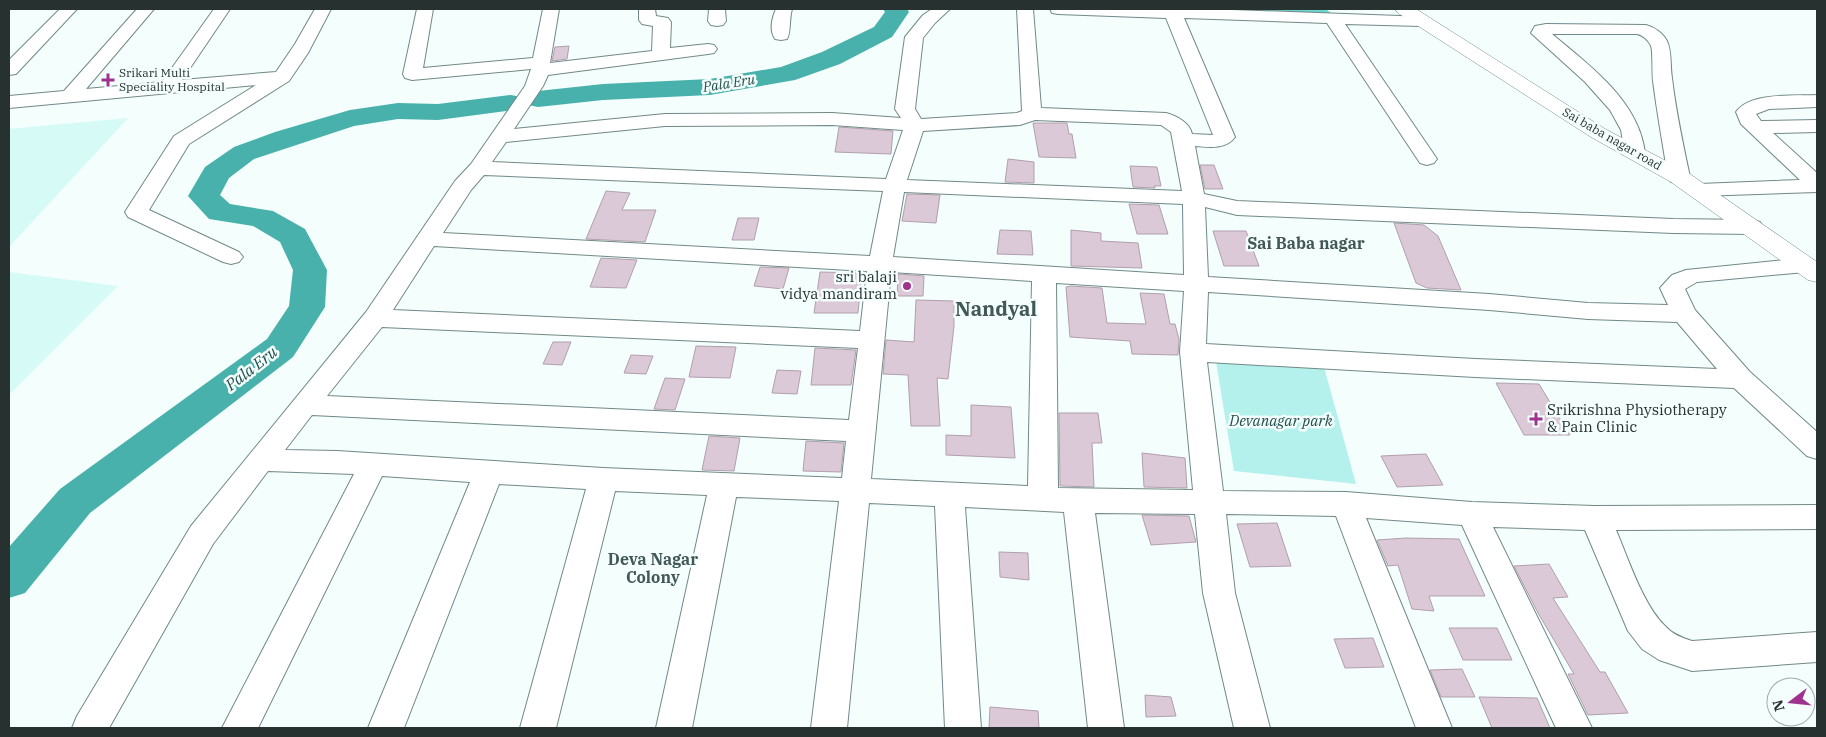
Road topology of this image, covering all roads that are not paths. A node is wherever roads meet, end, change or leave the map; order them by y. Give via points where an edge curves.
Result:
1 (70, 9) edge
2 (146, 9) edge
3 (222, 9) edge
4 (323, 9) edge
5 (425, 9) edge
6 (551, 9) edge
7 (647, 9) edge
8 (784, 9) edge
9 (942, 9) edge
10 (1026, 9) edge
11 (1058, 9) edge
12 (1173, 13) junction
13 (1412, 15) edge
14 (1333, 19) junction
15 (781, 35) dead end
16 (708, 48) dead end
17 (661, 54) junction
18 (541, 66) junction
19 (9, 70) edge
20 (282, 77) junction
21 (168, 87) junction
22 (70, 96) junction
23 (30, 100) junction
24 (1817, 101) edge
25 (9, 102) edge
26 (1032, 114) junction
27 (9, 122) edge
28 (915, 125) junction
29 (1756, 126) junction
30 (1817, 126) edge
31 (499, 137) junction
32 (1184, 140) junction
33 (1635, 153) junction
34 (1427, 159) dead end
35 (478, 168) junction
36 (1679, 177) junction
37 (895, 184) junction
38 (1817, 185) edge
39 (1699, 190) junction
40 (1194, 198) junction
41 (1752, 227) junction
42 (430, 239) junction
43 (230, 257) dead end
44 (880, 264) junction
45 (1811, 269) edge
46 (1044, 275) junction
47 (1196, 284) junction
48 (1684, 314) junction
49 (375, 318) junction
50 (872, 340) junction
51 (1193, 352) junction
52 (1741, 379) junction
53 (305, 405) junction
54 (860, 431) junction
55 (1817, 448) edge
56 (261, 460) junction
57 (372, 465) junction
58 (488, 472) junction
59 (603, 479) junction
60 (724, 484) junction
61 (854, 490) junction
62 (949, 495) junction
63 (1043, 499) junction
64 (1078, 500) junction
65 (1208, 502) junction
66 (1346, 504) junction
67 (1472, 514) junction
68 (1595, 518) junction
69 (1817, 518) edge
70 (1817, 647) edge
71 (90, 728) edge
72 (240, 728) edge
73 (386, 728) edge
74 (538, 728) edge
75 (674, 728) edge
76 (829, 728) edge
77 (963, 728) edge
78 (1106, 728) edge
79 (1252, 728) edge
80 (1434, 728) edge
81 (1574, 728) edge

1 - 19 street
2 - 22 street
3 - 21 street
4 - 20 street via 306,44
5 - 18 street via 412,74
6 - 18 street
7 - 17 street via 648,20 662,22
8 - 15 street via 780,19
9 - 28 street via 914,38 905,109
10 - 26 street
11 - 12 street
12 - 14 street
12 - 32 street via 1225,137 1216,141
13 - 14 street
13 - 33 main road, Sai baba nagar road
14 - 34 street
16 - 17 street
17 - 18 street
18 - 31 street via 534,86
20 - 21 street
20 - 43 street via 181,140 136,212
21 - 22 street
22 - 23 street
23 - 25 street
23 - 27 street
24 - 29 street via 1750,107 1746,112 1748,120
26 - 28 street via 1020,119
26 - 32 street via 1166,119 1181,129
28 - 31 street via 832,120 665,120
28 - 37 street
29 - 30 street
29 - 38 street
31 - 35 street
32 - 40 street
33 - 36 main road, Sai baba nagar road
33 - 36 street via 1631,128 1617,107 1540,33 1541,30 1637,29 1646,30 1658,41
35 - 37 street
35 - 42 street
36 - 39 main road, Sai baba nagar road
37 - 40 street
37 - 44 street
38 - 39 street
39 - 41 main road, Sai baba nagar road
40 - 41 street via 1237,208
40 - 47 street
41 - 45 main road, Sai baba nagar road
42 - 44 street
42 - 49 street
44 - 46 street
44 - 50 street
45 - 48 street via 1694,274 1672,288
46 - 47 street
46 - 63 street
47 - 48 street via 1489,302 1588,312
47 - 51 street
48 - 52 street
49 - 50 street
49 - 53 street
50 - 54 street
51 - 52 street
51 - 65 street
52 - 55 street
53 - 54 street
53 - 56 street
54 - 61 street
56 - 57 street
56 - 71 street via 202,535
57 - 58 street
57 - 72 street
58 - 59 street
58 - 73 street
59 - 60 street
59 - 74 street
60 - 61 street
60 - 75 street
61 - 62 street
61 - 76 street
62 - 63 street
62 - 77 street
63 - 64 street
64 - 65 street
64 - 78 street
65 - 66 street
65 - 79 street via 1219,592
66 - 67 street
66 - 80 street
67 - 68 street
67 - 81 street
68 - 69 street
68 - 70 street via 1640,621 1654,638 1671,648 1692,656

